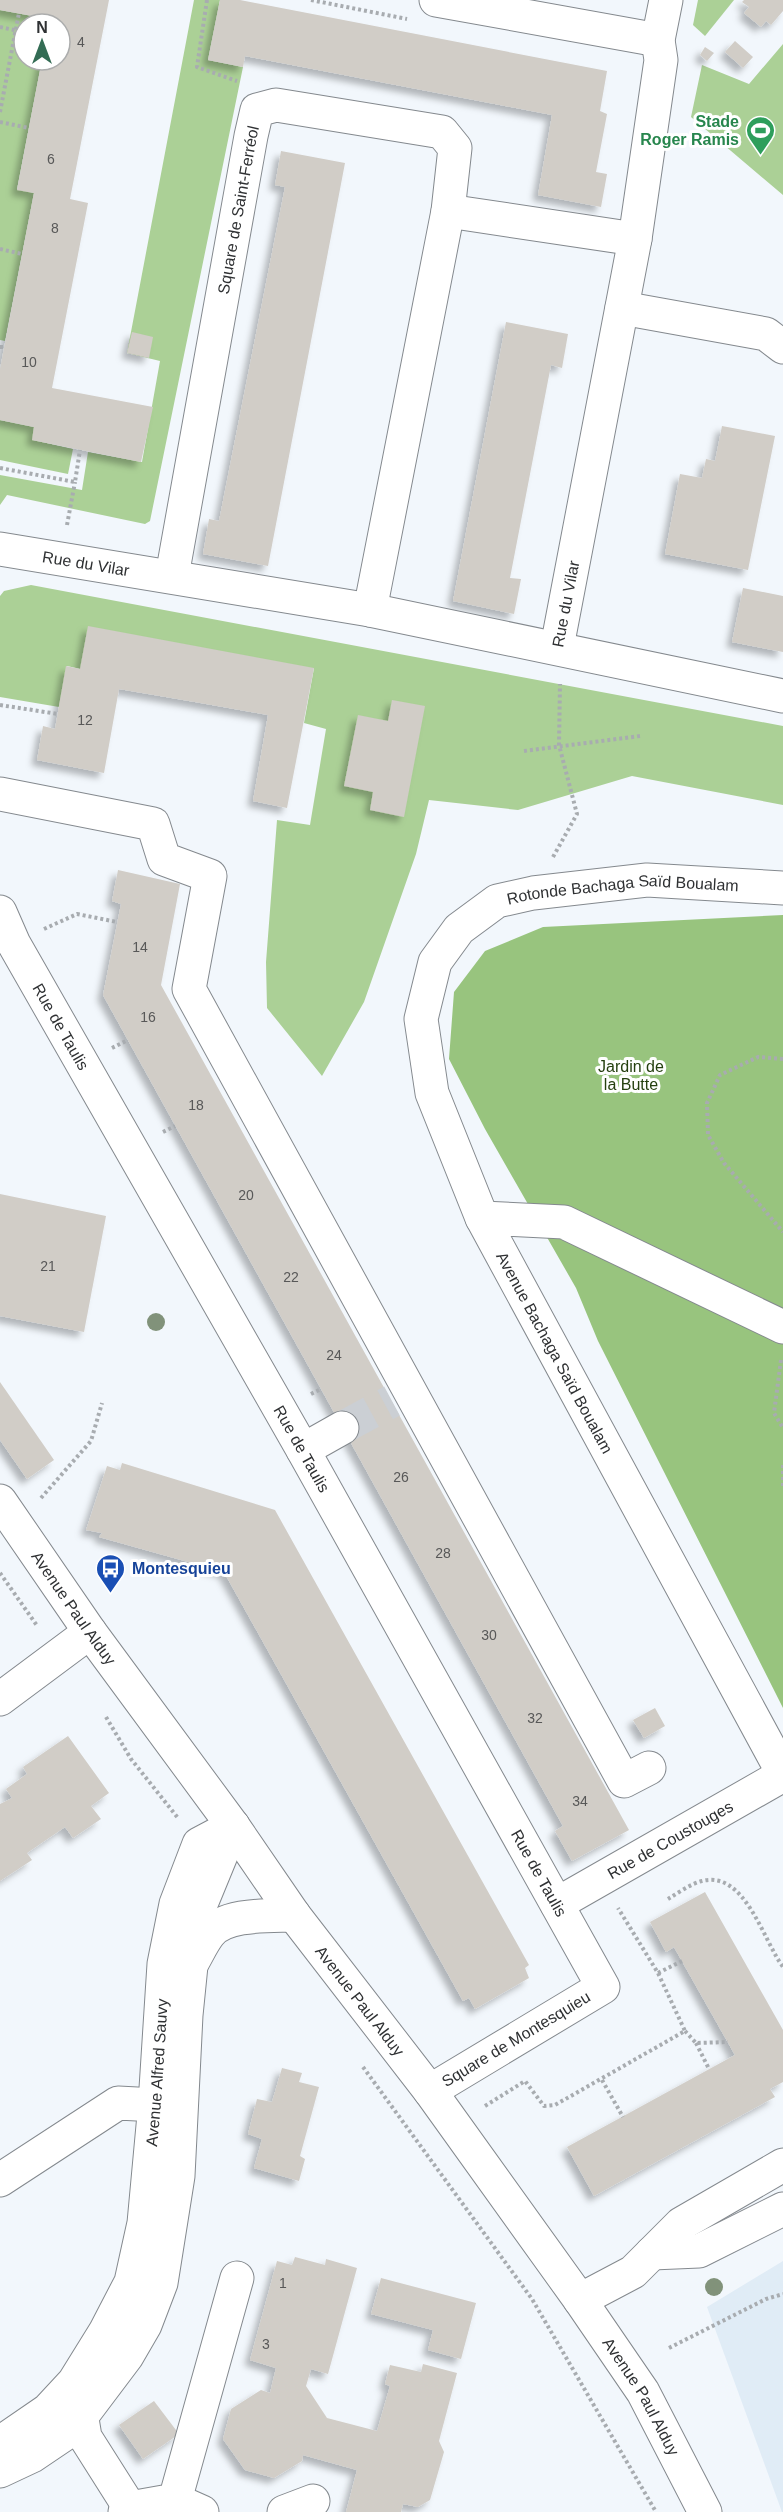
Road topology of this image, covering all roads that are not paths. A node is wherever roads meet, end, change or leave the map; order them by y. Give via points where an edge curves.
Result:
1 (436, 0) edge
2 (666, 0) edge
3 (658, 40) junction
4 (448, 211) junction
5 (635, 239) junction
6 (622, 308) junction
7 (783, 347) edge
8 (0, 549) edge
9 (172, 576) junction
10 (370, 610) junction
11 (557, 647) junction
12 (783, 696) edge
13 (0, 794) edge
14 (783, 888) edge
15 (0, 912) edge
16 (483, 1218) junction
17 (782, 1338) edge
18 (342, 1428) tunnel mouth
19 (303, 1450) junction
20 (8, 1513) edge
21 (90, 1632) junction
22 (0, 1699) edge
23 (649, 1768) dead end
24 (783, 1774) edge
25 (233, 1826) junction
26 (557, 1904) junction
27 (294, 1915) junction
28 (190, 1967) junction
29 (603, 1987) joint
30 (430, 2091) junction
31 (167, 2105) junction
32 (783, 2165) edge
33 (0, 2180) edge
34 (783, 2209) edge
35 (652, 2253) junction
36 (237, 2278) dead end
37 (580, 2300) junction
38 (72, 2423) junction
39 (0, 2443) edge
40 (0, 2471) edge
41 (188, 2506) edge
42 (128, 2510) edge
43 (705, 2512) edge

1 - 3 street
2 - 3 street, Rue du Vilar
3 - 5 street, Rue du Vilar via 661,60
4 - 5 street
4 - 9 street, Square de Saint-Ferréol via 455,148 442,132 276,105 257,110
4 - 10 street, Square de Saint-Ferréol
5 - 6 street, Rue du Vilar
6 - 7 street via 766,334
6 - 11 street, Rue du Vilar
8 - 9 street, Rue du Vilar
9 - 10 street, Rue du Vilar
10 - 11 street, Rue du Vilar
11 - 12 street
13 - 23 street via 153,824 164,859 210,876 189,989 401,1396 624,1781
14 - 16 street, Rotonde Bachaga Saïd Boualam via 647,880 533,893 497,901 459,929 435,963 421,1019 432,1093
15 - 19 street, Rue de Taulis via 14,944
16 - 17 street via 564,1222
16 - 24 street, Avenue Bachaga Saïd Boualam
18 - 19 street
19 - 26 street, Rue de Taulis
20 - 21 street, Avenue Paul Alduy
21 - 22 street
21 - 25 street, Avenue Paul Alduy
24 - 26 street, Rue de Coustouges
25 - 27 street, Avenue Paul Alduy
25 - 28 street, Avenue Alfred Sauvy via 196,1916
25 - 31 street, Avenue Alfred Sauvy via 199,1844 176,1904 164,1964
26 - 29 street, Rue de Taulis
27 - 28 street, Avenue Alfred Sauvy via 231,1920 210,1932
27 - 30 street, Avenue Paul Alduy
28 - 31 street, Avenue Alfred Sauvy
29 - 30 street, Square de Montesquieu
30 - 37 street, Avenue Paul Alduy
31 - 33 street via 118,2103
31 - 38 street, Avenue Alfred Sauvy via 131,2282 74,2382
31 - 38 street, Avenue Alfred Sauvy via 178,2176 161,2283 145,2325 127,2356
32 - 35 street via 681,2224
34 - 35 street via 699,2252
35 - 37 street via 633,2272
36 - 41 street
37 - 43 street, Avenue Paul Alduy via 643,2392
38 - 39 street, Avenue Alfred Sauvy
38 - 40 street, Avenue Alfred Sauvy via 32,2456
38 - 42 street
41 - 42 street

